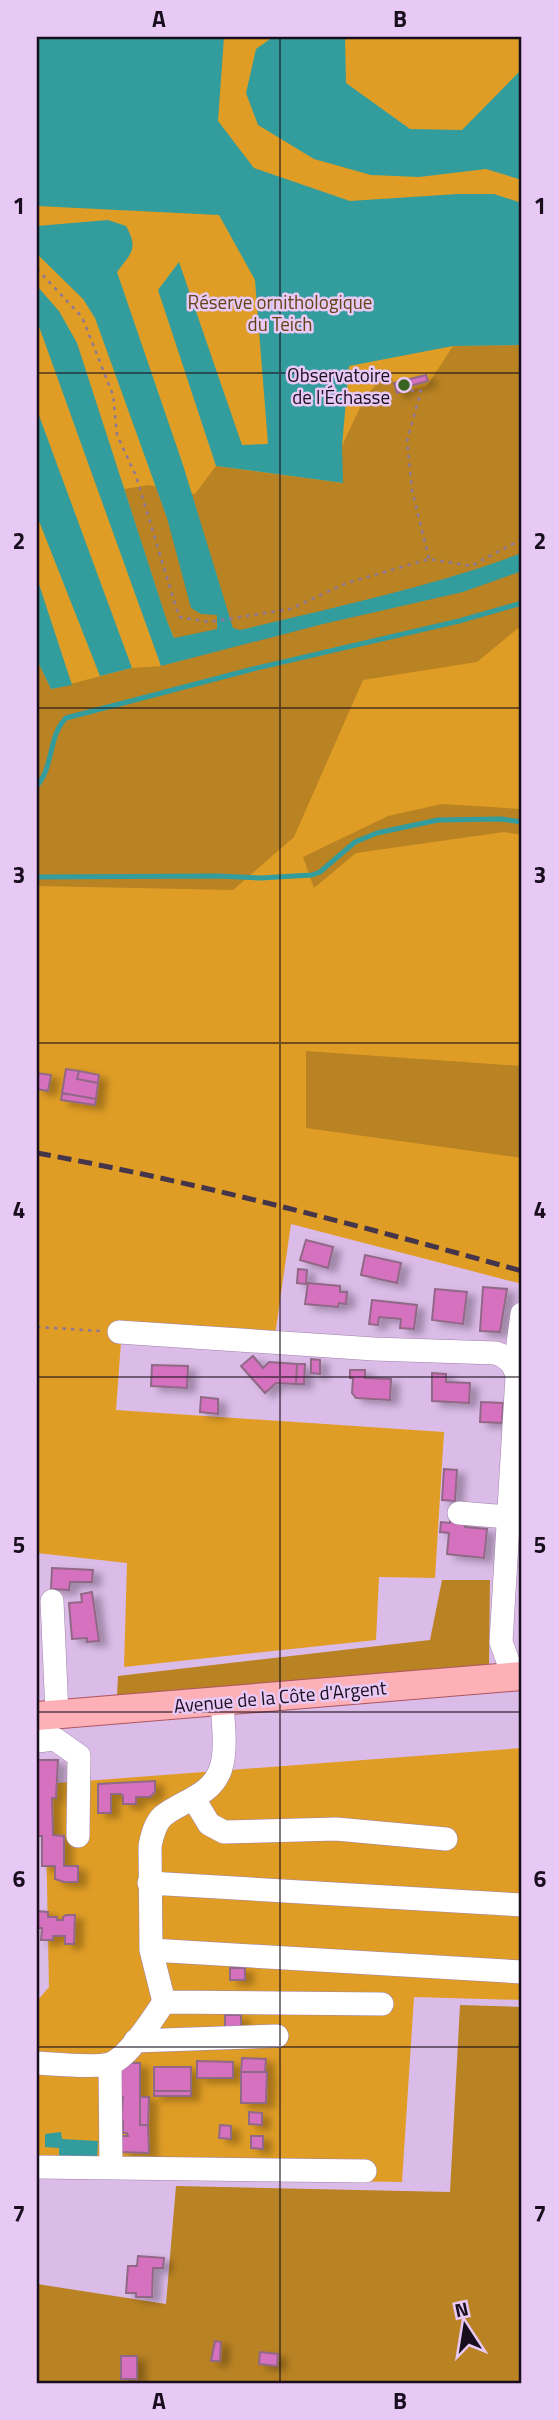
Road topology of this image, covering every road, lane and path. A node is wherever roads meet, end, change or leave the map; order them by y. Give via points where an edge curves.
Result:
1 (37, 270) edge
2 (402, 390) dead end
3 (522, 539) edge
4 (429, 559) junction
5 (522, 1314) edge
6 (37, 1327) edge
7 (119, 1332) joint
8 (515, 1367) junction
9 (514, 1508) edge
10 (459, 1513) dead end
11 (513, 1577) edge
12 (52, 1601) dead end
13 (514, 1662) edge
14 (222, 1702) junction
15 (47, 1725) edge
16 (194, 1799) junction
17 (78, 1836) dead end
18 (446, 1839) dead end
19 (149, 1883) junction
20 (522, 1905) edge
21 (151, 1950) junction
22 (522, 1972) edge
23 (163, 2002) junction
24 (382, 2004) dead end
25 (277, 2036) dead end
26 (135, 2041) junction
27 (37, 2063) edge
28 (110, 2064) junction
29 (37, 2167) edge
30 (111, 2168) junction
31 (365, 2171) dead end

1 - 4 path via 82,317 113,395 117,435 136,476 179,617 209,622 290,609 347,583
2 - 4 path via 421,391 407,441 412,490
3 - 4 path via 471,566
5 - 8 street
6 - 7 path
7 - 8 street via 496,1353
8 - 9 street
9 - 10 street
9 - 11 street
11 - 13 street
12 - 15 street
13 - 14 main road, Avenue de la Côte d'Argent
14 - 15 main road, Avenue de la Côte d'Argent
14 - 16 street via 221,1770 213,1784
15 - 17 street via 79,1756
16 - 18 street via 209,1824 224,1832 336,1829
16 - 19 street via 162,1817 154,1829
19 - 20 street
19 - 21 street
21 - 22 street
21 - 23 street
23 - 24 street
23 - 26 street
25 - 26 street
26 - 28 street
27 - 28 street
28 - 30 street
29 - 30 street
30 - 31 street

